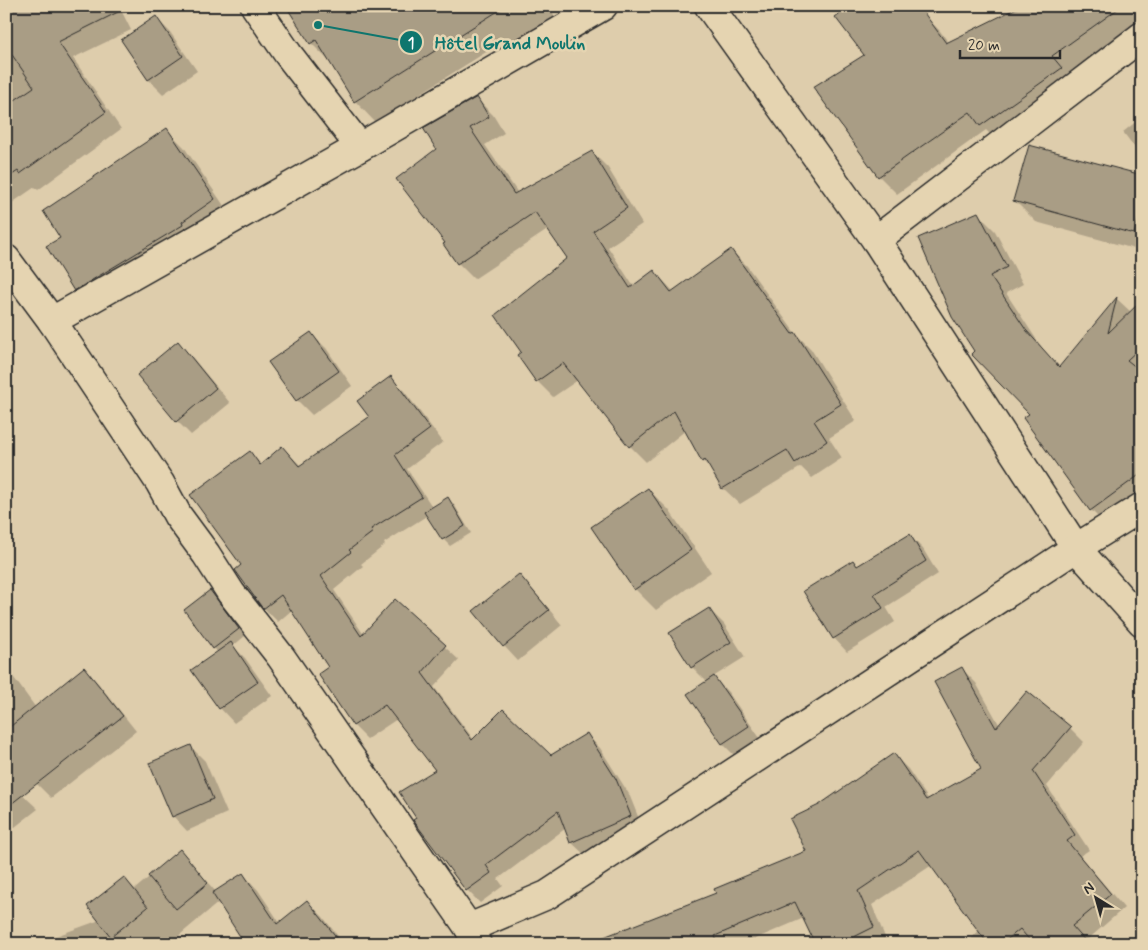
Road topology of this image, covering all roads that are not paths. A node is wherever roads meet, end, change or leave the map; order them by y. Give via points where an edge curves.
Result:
1 (255, 6) edge
2 (603, 6) edge
3 (709, 6) edge
4 (1142, 36) edge
5 (360, 147) junction
6 (876, 240) junction
7 (6, 259) edge
8 (52, 321) junction
9 (1142, 507) edge
10 (1076, 548) junction
11 (1142, 622) edge
12 (473, 936) edge

1 - 5 main road
2 - 5 main road
3 - 6 main road
4 - 6 main road
5 - 8 main road
6 - 10 main road
7 - 8 main road
8 - 12 main road via 231,594 281,657
9 - 10 main road
10 - 11 main road
10 - 12 main road via 547,895

